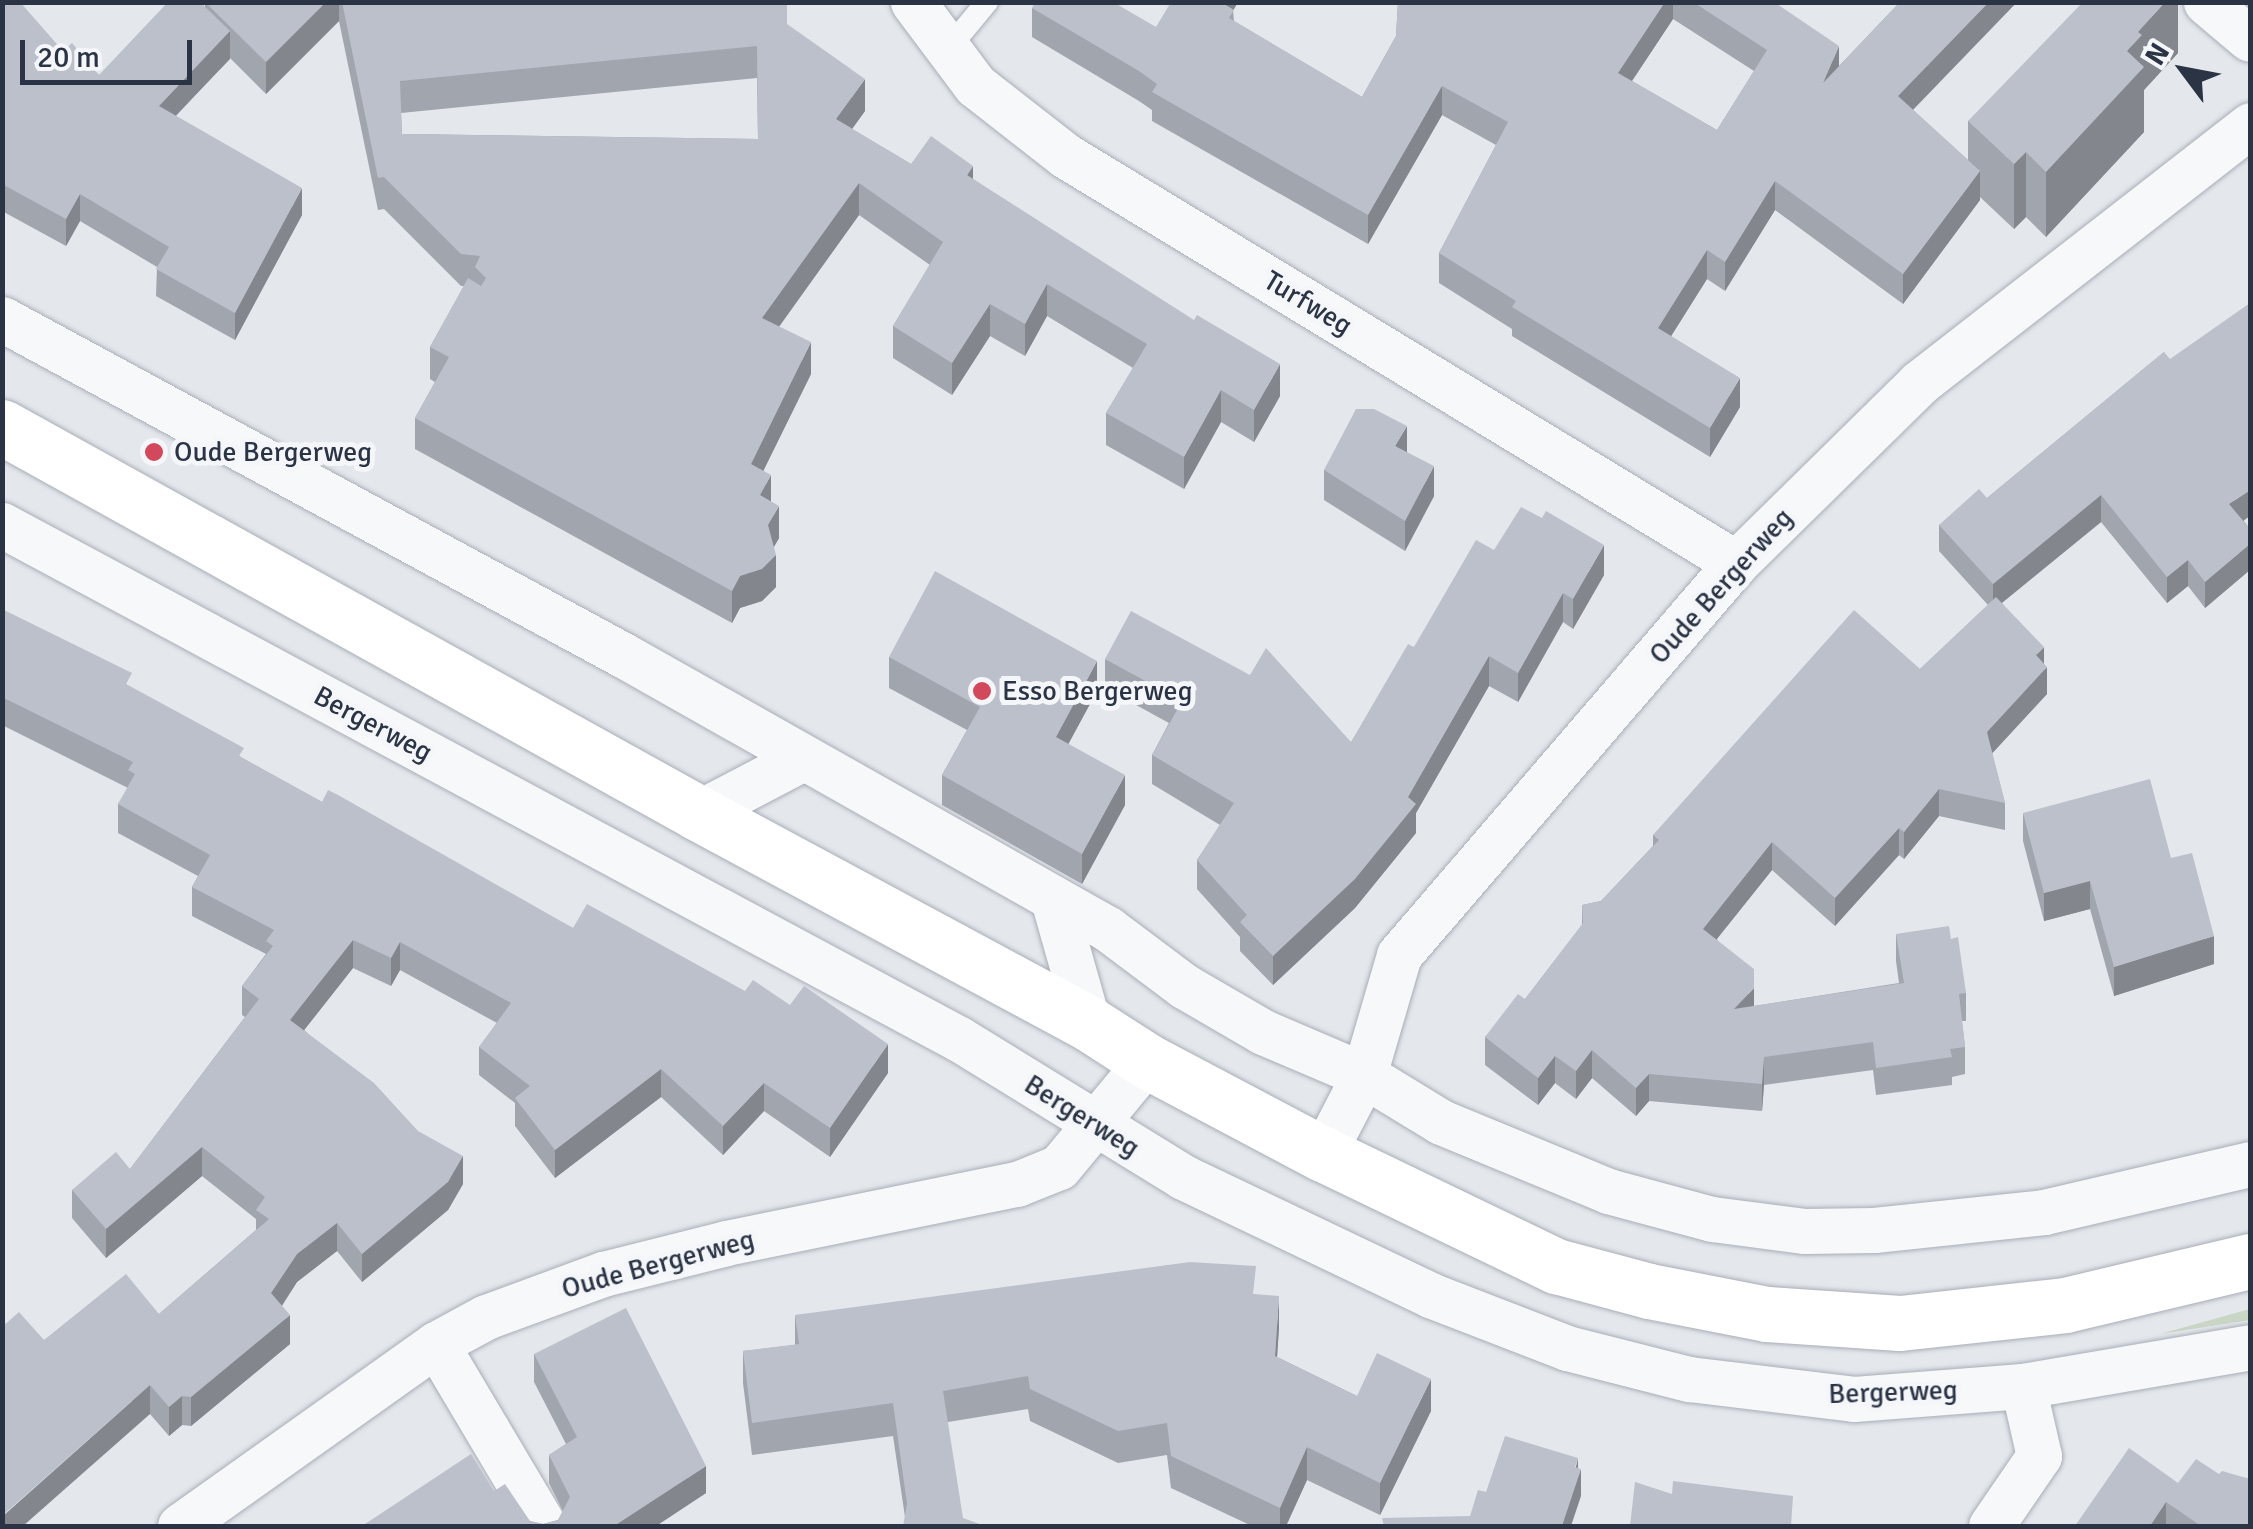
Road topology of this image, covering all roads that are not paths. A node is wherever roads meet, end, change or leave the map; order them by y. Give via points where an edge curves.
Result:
1 (913, 2) edge
2 (986, 2) edge
3 (2206, 2) edge
4 (2250, 39) edge
5 (948, 49) junction
6 (2250, 124) edge
7 (2, 319) edge
8 (2, 426) edge
9 (2, 525) edge
10 (1736, 563) junction
11 (803, 758) junction
12 (698, 813) junction
13 (1053, 899) junction
14 (1088, 1023) junction
15 (1147, 1060) junction
16 (1364, 1075) junction
17 (1095, 1125) junction
18 (1324, 1154) junction
19 (2250, 1164) edge
20 (2250, 1260) edge
21 (436, 1344) junction
22 (2250, 1347) edge
23 (2023, 1386) junction
24 (180, 1526) edge
25 (544, 1526) edge
26 (1991, 1526) edge

1 - 5 street, Turfweg
2 - 5 lane
3 - 4 street
5 - 10 street, Turfweg via 975,85 1066,156
6 - 10 street, Oude Bergerweg via 1919,382
7 - 11 street
8 - 12 main road
9 - 17 street, Bergerweg via 959,1039
10 - 16 street, Oude Bergerweg via 1399,956
11 - 12 street
11 - 13 street
12 - 14 main road
13 - 14 street
13 - 16 street via 1263,1032
14 - 15 main road
15 - 17 street, Oude Bergerweg
15 - 18 main road
16 - 18 street, Oude Bergerweg
16 - 19 street via 1441,1122 1608,1191 1712,1219 1805,1231 1944,1225 2044,1212
17 - 21 street, Oude Bergerweg via 1059,1166 1017,1184 592,1276 486,1316
17 - 23 street, Bergerweg via 1182,1177 1430,1295 1566,1348 1689,1379 1854,1399
18 - 20 main road via 1556,1266 1785,1316 1900,1323 1986,1316 2065,1305
21 - 24 street, Oude Bergerweg
21 - 25 street
22 - 23 street, Bergerweg
23 - 26 street via 2039,1456

